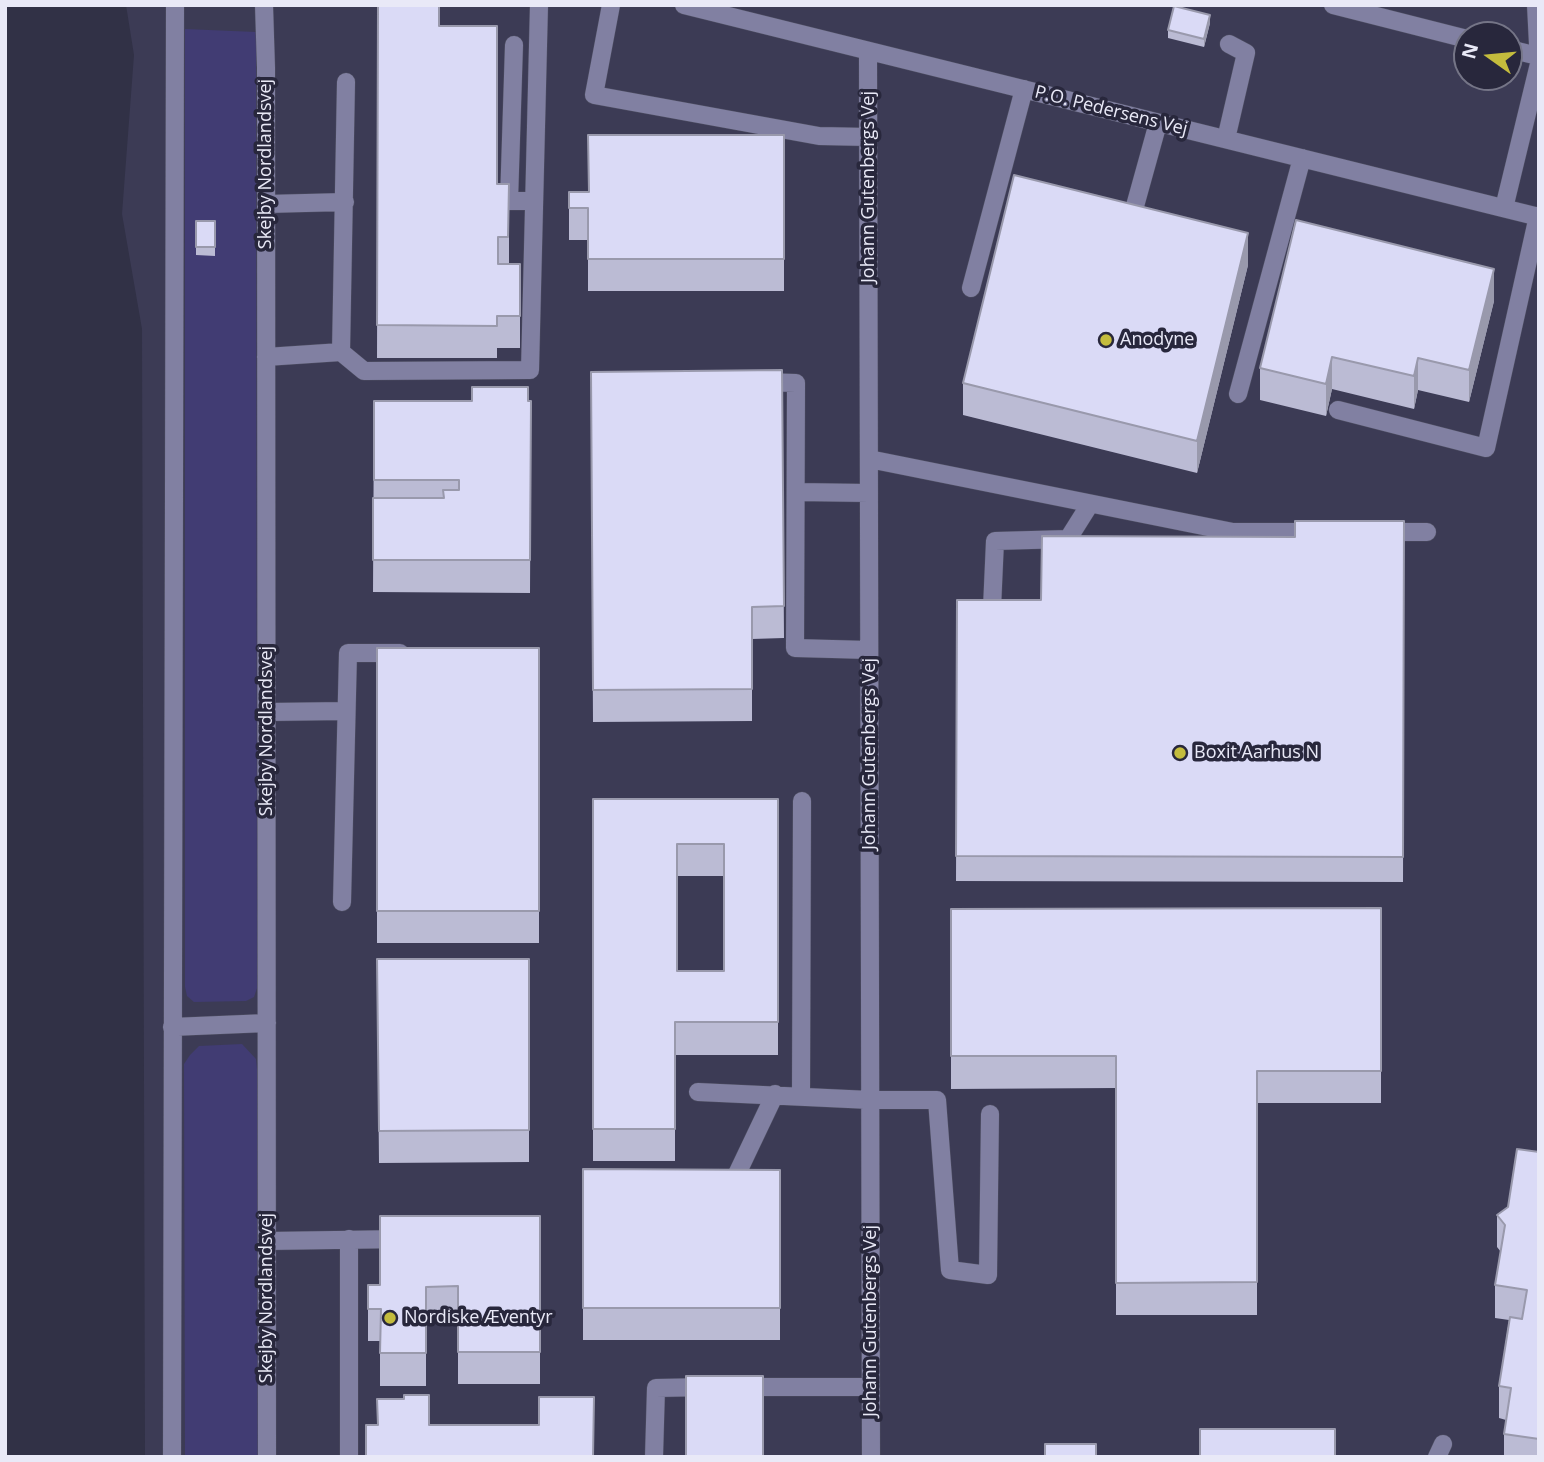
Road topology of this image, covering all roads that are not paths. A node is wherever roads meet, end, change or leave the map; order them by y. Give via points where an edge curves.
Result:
1 (175, 5) edge
2 (264, 5) edge
3 (539, 5) edge
4 (611, 5) edge
5 (1333, 5) edge
6 (696, 7) edge
7 (1537, 11) edge
8 (1453, 35) edge
9 (1229, 44) dead end
10 (538, 46) junction
11 (868, 51) junction
12 (1538, 56) edge
13 (1539, 64) edge
14 (346, 82) dead end
15 (1024, 89) junction
16 (1158, 122) junction
17 (869, 137) junction
18 (1226, 139) junction
19 (1302, 158) junction
20 (534, 201) junction
21 (345, 202) junction
22 (266, 204) junction
23 (1135, 206) edge
24 (1504, 208) junction
25 (1539, 216) edge
26 (971, 288) dead end
27 (341, 352) junction
28 (266, 357) junction
29 (740, 382) edge
30 (1238, 394) dead end
31 (1338, 410) dead end
32 (869, 459) junction
33 (796, 492) junction
34 (869, 493) junction
35 (1090, 504) junction
36 (1330, 532) edge
37 (1358, 532) edge
38 (1427, 532) dead end
39 (992, 608) edge
40 (869, 650) junction
41 (412, 653) edge
42 (267, 712) junction
43 (346, 712) junction
44 (802, 801) dead end
45 (342, 902) dead end
46 (267, 1023) junction
47 (172, 1027) junction
48 (698, 1092) dead end
49 (775, 1094) junction
50 (801, 1095) junction
51 (870, 1100) junction
52 (990, 1114) dead end
53 (736, 1176) edge
54 (416, 1238) edge
55 (349, 1239) junction
56 (267, 1241) junction
57 (871, 1387) junction
58 (172, 1457) edge
59 (267, 1457) edge
60 (349, 1457) edge
61 (654, 1457) edge
62 (871, 1457) edge

1 - 47 street
2 - 22 street, Skejby Nordlandsvej
3 - 10 street
4 - 17 street via 594,95 819,136
5 - 8 street
6 - 11 street, P.O. Pedersens Vej
7 - 12 street
9 - 18 street via 1246,53
10 - 20 street
10 - 20 street via 507,45 509,201
11 - 15 street, P.O. Pedersens Vej
11 - 17 street, Johann Gutenbergs Vej
12 - 13 street
13 - 24 street
14 - 21 street
15 - 16 street, P.O. Pedersens Vej
15 - 26 street
16 - 18 street, P.O. Pedersens Vej
16 - 23 street
17 - 32 street, Johann Gutenbergs Vej
18 - 19 street, P.O. Pedersens Vej
19 - 24 street, P.O. Pedersens Vej
19 - 30 street
20 - 27 street via 530,370 364,372
21 - 22 street
21 - 27 street
22 - 28 street, Skejby Nordlandsvej
24 - 25 street, P.O. Pedersens Vej
25 - 31 street via 1486,448
27 - 28 street
28 - 42 street, Skejby Nordlandsvej
29 - 33 street via 796,383
32 - 34 street, Johann Gutenbergs Vej
32 - 35 street
33 - 34 street
33 - 40 street via 796,648
34 - 40 street, Johann Gutenbergs Vej
35 - 36 street via 1233,532
35 - 39 street via 1068,540 995,541
37 - 38 street
40 - 51 street, Johann Gutenbergs Vej
41 - 43 street via 348,653
42 - 43 street
42 - 46 street, Skejby Nordlandsvej
43 - 45 street
44 - 50 street
46 - 47 street
46 - 56 street, Skejby Nordlandsvej
47 - 58 street
48 - 49 street
49 - 50 street
49 - 53 street
50 - 51 street
51 - 52 street via 937,1100 950,1270 988,1275
51 - 57 street, Johann Gutenbergs Vej
54 - 55 street
55 - 56 street
55 - 60 street
56 - 59 street, Skejby Nordlandsvej
57 - 61 street via 656,1388
57 - 62 street, Johann Gutenbergs Vej

